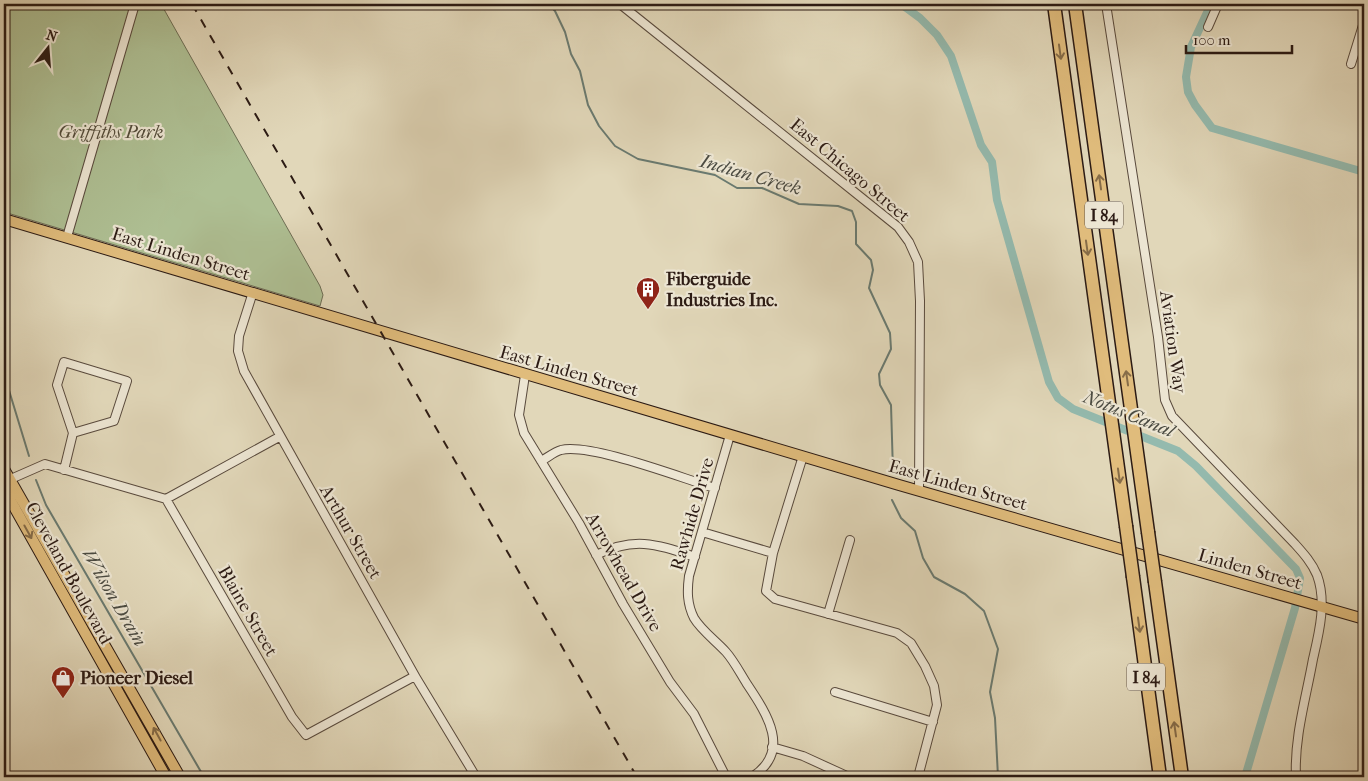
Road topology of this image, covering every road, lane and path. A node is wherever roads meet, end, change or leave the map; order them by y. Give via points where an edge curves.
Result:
1 (135, 4) edge
2 (620, 4) edge
3 (1054, 4) edge
4 (1075, 4) edge
5 (1106, 4) edge
6 (1218, 4) edge
7 (1364, 22) edge
8 (1208, 28) dead end
9 (1352, 64) dead end
10 (4, 219) edge
11 (67, 237) junction
12 (253, 292) junction
13 (525, 375) junction
14 (73, 433) junction
15 (730, 434) junction
16 (279, 437) junction
17 (803, 456) junction
18 (541, 461) junction
19 (4, 469) edge
20 (64, 470) junction
21 (7, 480) edge
22 (715, 488) junction
23 (4, 489) edge
24 (918, 491) junction
25 (166, 500) junction
26 (702, 532) junction
27 (850, 540) dead end
28 (1126, 551) joint
29 (773, 553) junction
30 (596, 555) junction
31 (695, 558) junction
32 (1321, 606) junction
33 (828, 614) junction
34 (1364, 619) edge
35 (415, 676) junction
36 (836, 692) dead end
37 (932, 722) junction
38 (772, 747) junction
39 (755, 776) edge
40 (166, 777) edge
41 (180, 777) edge
42 (476, 777) edge
43 (726, 777) edge
44 (849, 777) edge
45 (918, 777) edge
46 (1160, 777) edge
47 (1182, 777) edge
48 (1296, 777) edge

1 - 11 street
2 - 24 street, East Chicago Street via 892,222 910,242 918,262 920,301
3 -> 46 highway, I 84, bridge
47 -> 4 highway, I 84, bridge
5 - 32 street, Aviation Way via 1165,400 1172,416 1189,436 1304,555 1318,577
6 - 8 street
7 - 9 street
10 - 11 main road, East Linden Street
11 - 12 main road, East Linden Street
12 - 13 main road, East Linden Street
12 - 16 street, Arthur Street via 239,336 238,351 244,371
13 - 15 main road, East Linden Street
13 - 18 street, Arrowhead Drive via 519,416 524,433
14 - 14 street via 57,385 64,362 127,381 114,421
14 - 20 street
15 - 17 main road, East Linden Street
15 - 22 street, Rawhide Drive
16 - 25 street
16 - 35 street, Arthur Street
17 - 24 main road, East Linden Street
17 - 29 street
18 - 22 street via 560,450 580,449
18 - 30 street, Arrowhead Drive
19 - 21 main road, Cleveland Boulevard
20 - 21 street via 45,464
20 - 25 street
41 -> 21 main road, Cleveland Boulevard
22 - 26 street, Rawhide Drive
23 -> 40 main road, Cleveland Boulevard
24 - 28 main road, East Linden Street
25 - 35 street, Blaine Street via 292,717 306,735
26 - 29 street
26 - 31 street, Rawhide Drive
27 - 33 street
28 - 32 main road, Linden Street
29 - 33 street via 766,591 774,599
30 - 31 street via 616,545 635,543 658,546
30 - 43 street, Arrowhead Drive via 670,682 694,714
31 - 38 street, Rawhide Drive via 687,592 695,619 728,654 764,710 772,725
32 - 34 main road, Linden Street
32 - 48 street, Aviation Way via 1322,619 1299,730
33 - 37 street via 897,633 911,643 934,686 937,705
35 - 42 street, Arthur Street
36 - 37 street
37 - 45 street
38 - 39 street, Rawhide Drive via 762,771
38 - 44 street via 803,756

